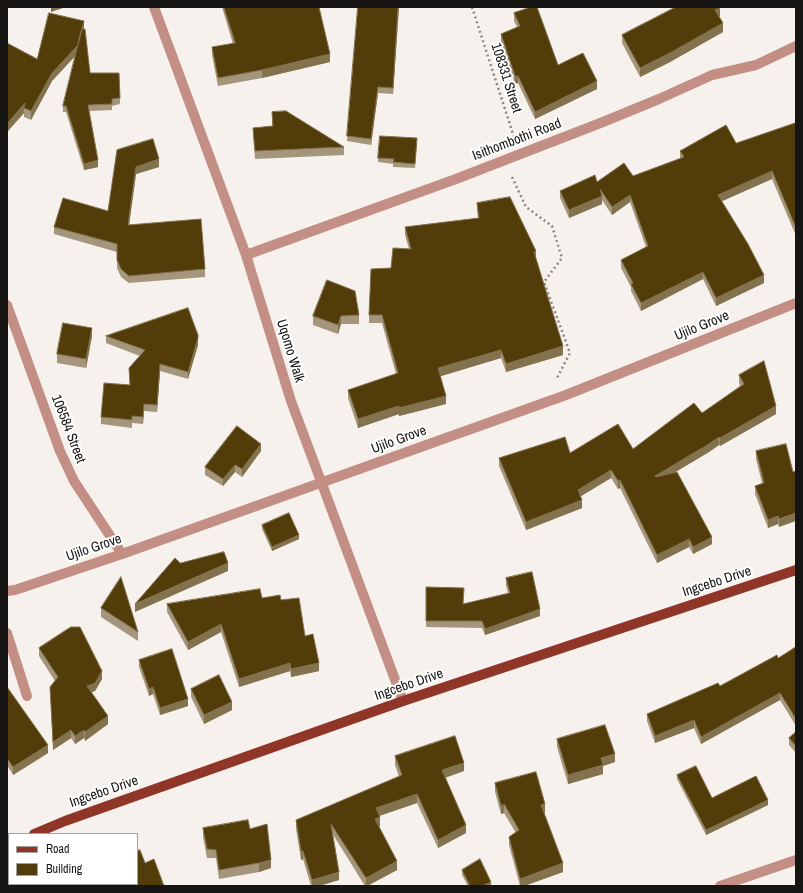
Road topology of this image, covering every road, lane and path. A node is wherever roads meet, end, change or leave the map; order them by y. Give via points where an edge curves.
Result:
1 (154, 7) edge
2 (472, 7) edge
3 (796, 46) edge
4 (520, 155) junction
5 (503, 161) junction
6 (246, 255) junction
7 (796, 303) edge
8 (7, 304) edge
9 (544, 402) junction
10 (321, 482) junction
11 (122, 554) junction
12 (796, 570) edge
13 (7, 591) edge
14 (7, 634) edge
15 (27, 696) dead end
16 (403, 701) junction
17 (36, 833) edge
18 (796, 860) edge
19 (720, 886) edge

1 - 6 street, Uqomo Walk
2 - 4 path, 108331 Street
3 - 4 street, Isithombothi Road via 756,65 712,75
4 - 5 street, Isithombothi Road
5 - 6 street, Isithombothi Road
5 - 9 path via 526,207 552,226 562,258 544,282 570,353
6 - 10 street, Uqomo Walk via 291,401
7 - 9 street, Ujilo Grove
8 - 11 street, 106584 Street via 60,451 74,481
9 - 10 street, Ujilo Grove
10 - 11 street, Ujilo Grove
10 - 16 street, Uqomo Walk
11 - 13 street, Ujilo Grove
12 - 16 main road, Ingcebo Drive
14 - 15 street
16 - 17 main road, Ingcebo Drive
18 - 19 street

